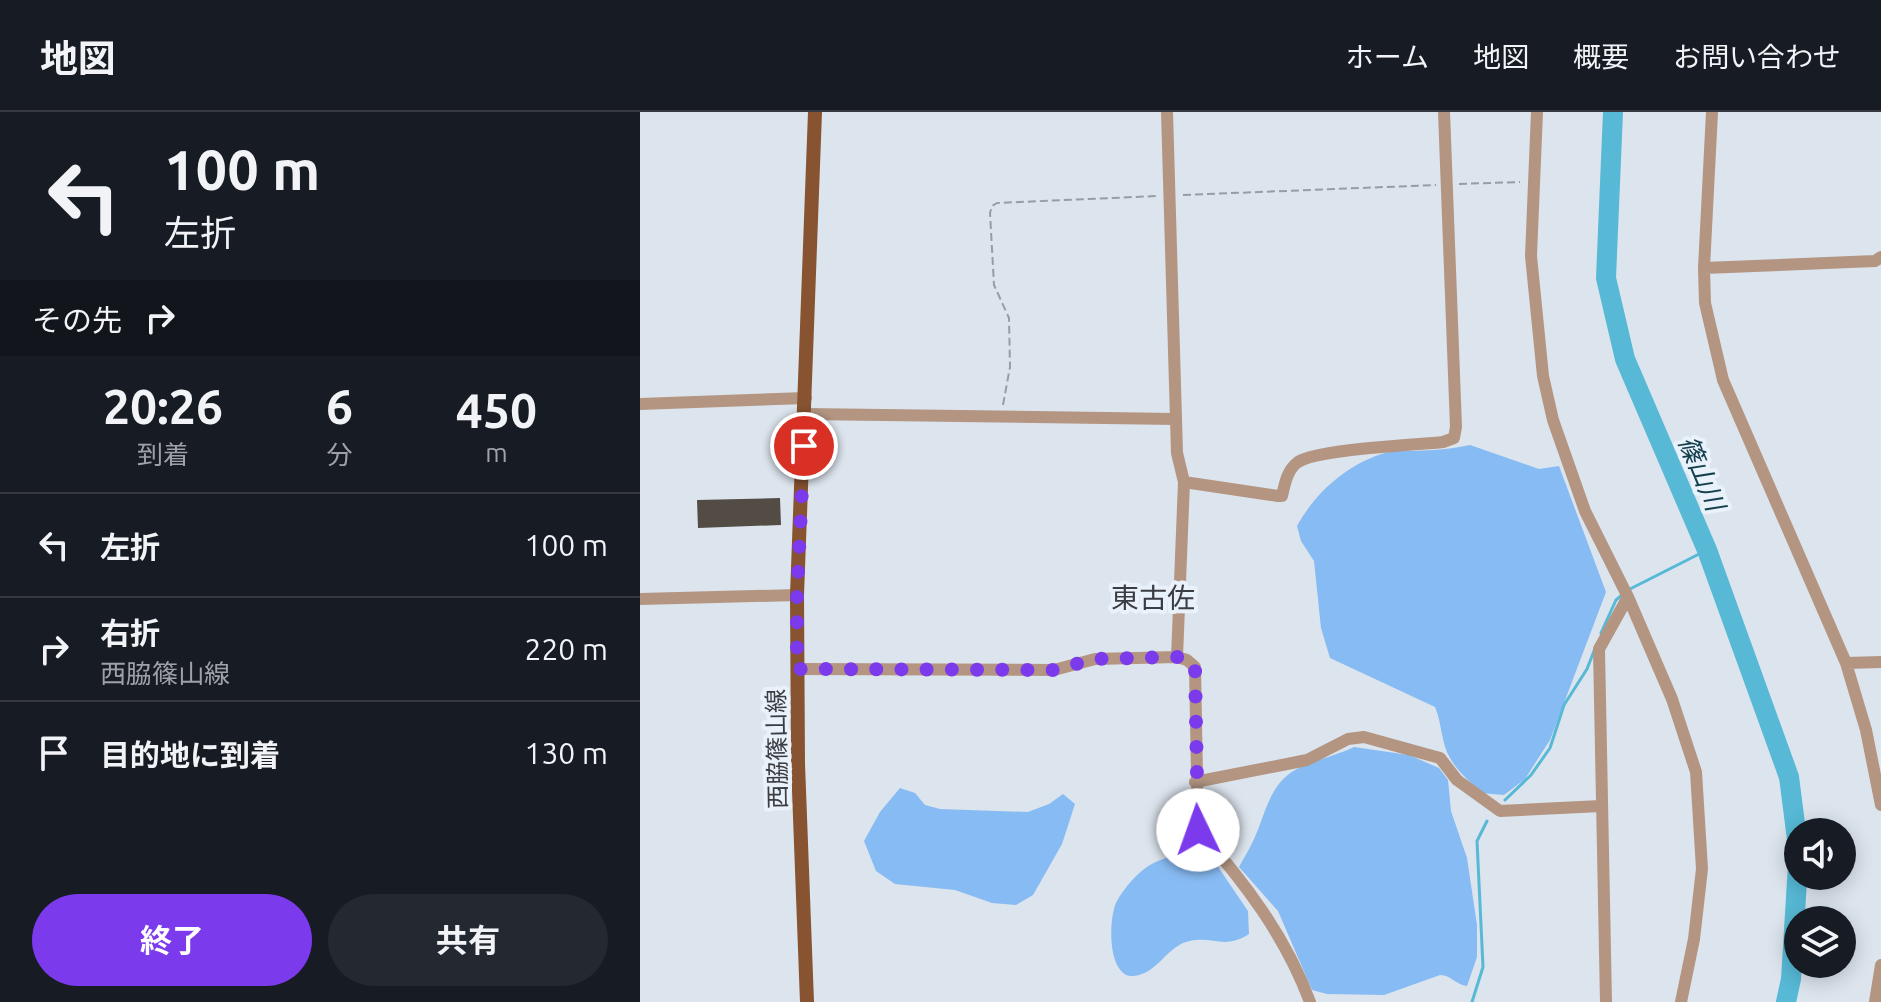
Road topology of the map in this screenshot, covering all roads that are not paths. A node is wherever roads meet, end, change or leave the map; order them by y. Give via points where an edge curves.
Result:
1 (815, 112) edge
2 (1167, 112) edge
3 (1444, 112) edge
4 (1537, 112) edge
5 (1712, 112) edge
6 (1881, 257) edge
7 (1704, 268) junction
8 (806, 398) junction
9 (640, 404) edge
10 (805, 414) junction
11 (1176, 419) junction
12 (1184, 482) junction
13 (797, 595) junction
14 (1628, 597) junction
15 (640, 599) edge
16 (1177, 657) junction
17 (1881, 662) edge
18 (1846, 663) junction
19 (797, 669) junction
20 (1195, 782) junction
21 (1881, 805) edge
22 (1601, 806) junction
23 (1881, 965) edge
24 (807, 1002) edge
25 (1310, 1002) edge
26 (1606, 1002) edge
27 (1681, 1002) edge
28 (1875, 1002) edge

1 - 8 main road, 西脇篠山線
2 - 11 street
3 - 12 street via 1454,438 1299,461 1288,473 1282,496
4 - 14 street via 1531,256 1543,376 1585,511
5 - 7 street
6 - 7 street
7 - 18 street via 1705,303 1723,380
8 - 9 street
8 - 10 main road, 西脇篠山線
10 - 11 street
10 - 13 main road, 西脇篠山線
11 - 12 street
12 - 16 street
13 - 15 street
13 - 19 main road, 西脇篠山線
14 - 22 street via 1599,649
14 - 27 street via 1672,699 1696,772 1702,869
16 - 19 street via 1095,659 1054,670
16 - 20 street via 1195,667
17 - 18 street
18 - 21 street
19 - 24 main road, 西脇篠山線
20 - 22 street via 1307,760 1348,739 1364,737 1440,758 1457,780 1500,811
20 - 25 street via 1198,830 1264,913
22 - 26 street
23 - 28 street

